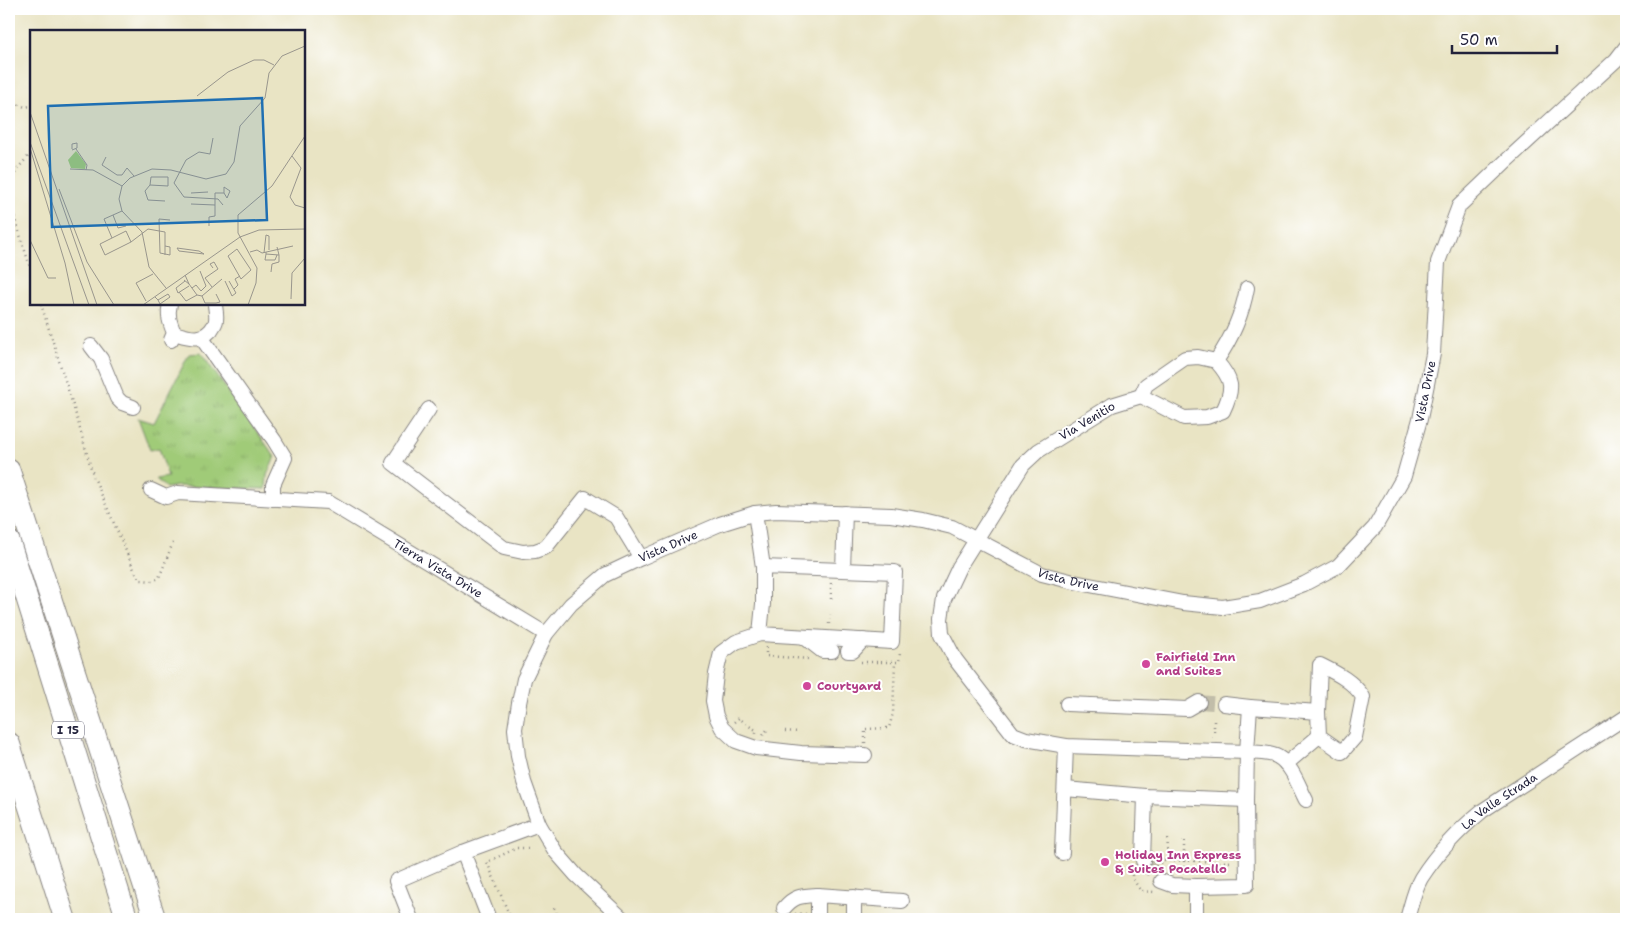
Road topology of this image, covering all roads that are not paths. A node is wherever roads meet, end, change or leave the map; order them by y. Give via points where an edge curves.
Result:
1 (1626, 47) edge
2 (1247, 288) dead end
3 (170, 305) edge
4 (214, 305) edge
5 (209, 332) junction
6 (90, 346) dead end
7 (1216, 361) junction
8 (1141, 396) junction
9 (133, 408) dead end
10 (429, 409) dead end
11 (9, 470) edge
12 (151, 490) dead end
13 (273, 499) junction
14 (755, 513) junction
15 (845, 513) junction
16 (977, 540) junction
17 (9, 541) edge
18 (641, 558) junction
19 (763, 567) junction
20 (837, 573) junction
21 (546, 634) junction
22 (804, 637) junction
23 (759, 640) junction
24 (864, 640) junction
25 (832, 651) dead end
26 (848, 651) dead end
27 (1199, 702) tunnel mouth
28 (1067, 704) dead end
29 (1224, 704) tunnel mouth
30 (1250, 707) junction
31 (1318, 712) junction
32 (1626, 717) edge
33 (1319, 736) junction
34 (9, 743) edge
35 (1066, 746) junction
36 (865, 751) road end
37 (1247, 752) junction
38 (1286, 764) junction
39 (1065, 789) junction
40 (1145, 796) junction
41 (1246, 800) junction
42 (1306, 800) dead end
43 (539, 824) junction
44 (463, 852) junction
45 (1062, 853) dead end
46 (1142, 866) tunnel mouth
47 (1161, 881) tunnel mouth
48 (1196, 886) junction
49 (818, 895) junction
50 (854, 897) junction
51 (902, 900) dead end
52 (784, 908) dead end
53 (65, 919) edge
54 (127, 919) edge
55 (155, 919) edge
56 (411, 919) edge
57 (489, 919) edge
58 (623, 919) edge
59 (818, 919) edge
60 (854, 919) edge
61 (1196, 919) edge
62 (1407, 919) edge

1 - 16 street, Vista Drive via 1616,60 1459,206 1438,262 1433,354 1404,476 1375,527 1338,566 1304,584 1260,601 1223,607 1183,604 1042,574
2 - 7 street via 1239,320
3 - 5 street via 172,337 188,338
4 - 5 street via 216,320
5 - 13 street via 284,458 274,485
6 - 9 street via 101,359 117,398
7 - 8 street via 1185,358 1146,385
7 - 8 street via 1230,382 1230,398 1223,412 1207,418 1184,418
8 - 16 street, Via Venitio via 1112,405 1038,451 1019,471
10 - 18 street via 393,463 504,548 523,552 546,547 585,498 616,517
11 - 55 highway
12 - 13 street via 166,497 178,493
13 - 21 street, Tierra Vista Drive via 328,502
14 - 15 street, Vista Drive via 776,510
14 - 18 street, Vista Drive via 720,524
14 - 19 street
15 - 16 street, Vista Drive via 923,520 952,527
15 - 20 street
16 - 35 street, Via Venitio via 958,567 944,599 942,634 955,659 1013,734
17 - 54 highway, I 15
18 - 21 street, Vista Drive via 605,575 570,604
19 - 20 street
19 - 23 street
20 - 24 street via 895,572 892,642
21 - 43 street, Vista Drive via 524,679 515,729 524,782
22 - 23 street
22 - 24 street
22 - 25 street via 822,650
23 - 36 street via 736,642 721,653 713,701 722,728 736,741 756,748 801,753
24 - 26 street via 853,651
27 - 28 street via 1187,709
29 - 30 street
30 - 31 street
30 - 37 street
31 - 33 street
31 - 33 street via 1320,665 1358,688 1363,697 1355,737 1342,752
32 - 62 street, La Valle Strada via 1465,825 1420,880
33 - 38 street
34 - 53 highway
35 - 37 street, Via Venitio
35 - 39 street
37 - 38 street, Via Venitio via 1278,757
37 - 41 street
38 - 42 street
39 - 40 street
39 - 45 street
40 - 41 street
40 - 46 street
41 - 48 street via 1247,885
43 - 44 street
43 - 58 street, Vista Drive via 555,851 576,875
44 - 56 street via 396,881
44 - 57 street
47 - 48 street via 1172,886
48 - 61 street
49 - 50 street
49 - 52 street via 792,899
49 - 59 street
50 - 51 street
50 - 60 street

